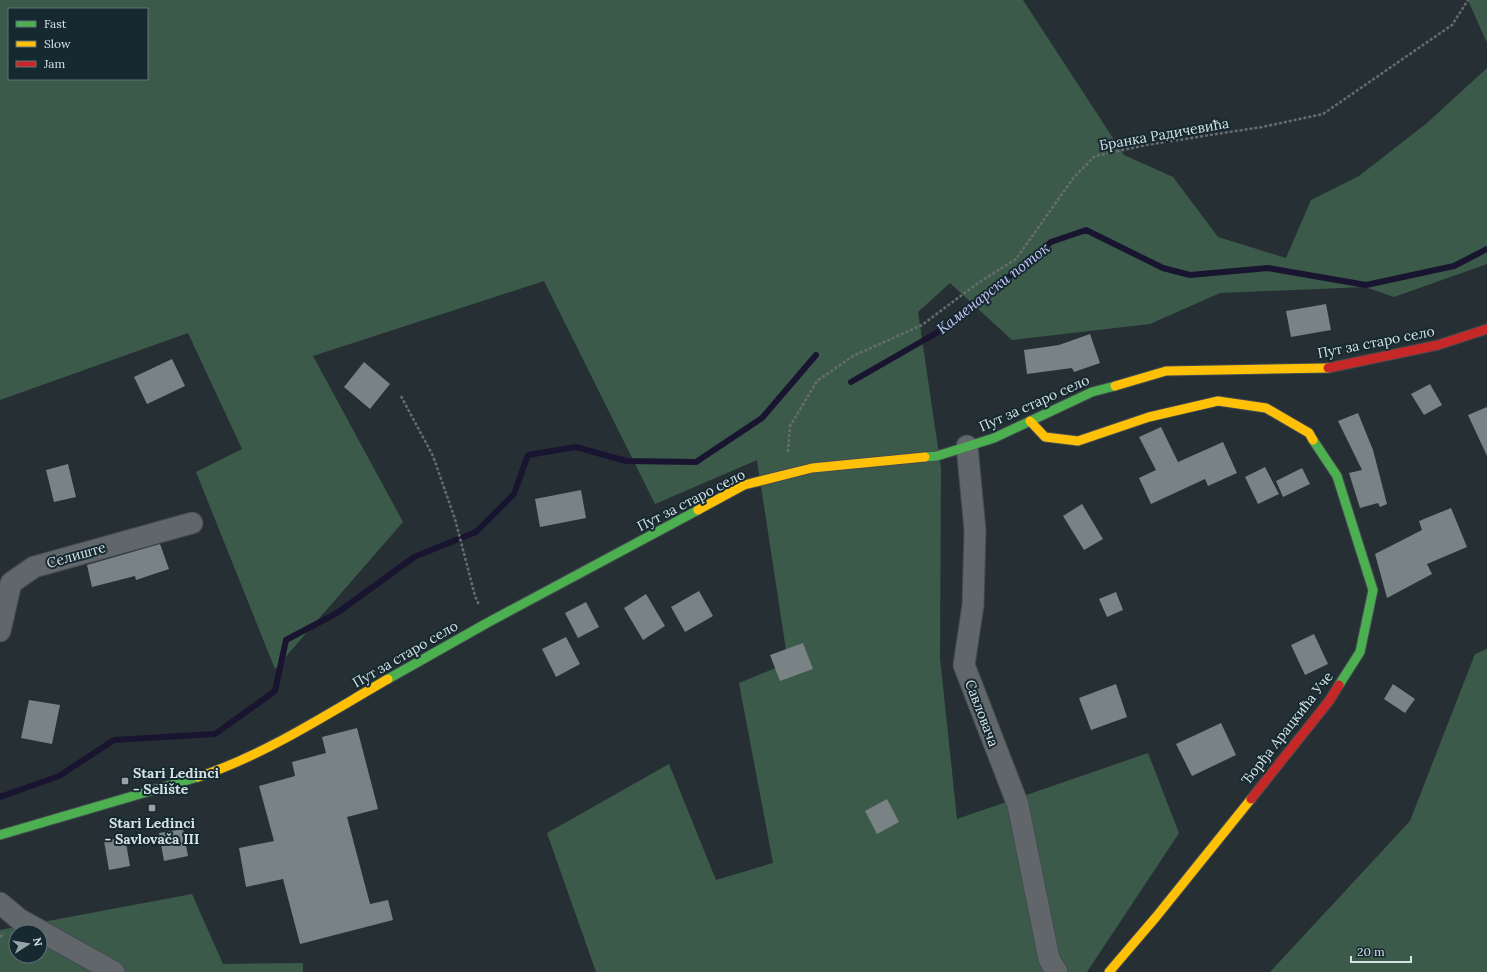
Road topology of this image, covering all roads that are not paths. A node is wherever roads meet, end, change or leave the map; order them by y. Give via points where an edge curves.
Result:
1 (1487, 329) edge
2 (1030, 421) junction
3 (967, 446) junction
4 (192, 523) dead end
5 (0, 631) edge
6 (0, 835) edge
7 (0, 903) edge
8 (114, 972) edge
9 (1057, 972) edge
10 (1109, 972) edge

1 - 2 street, Пут за старо село via 1438,345 1331,368 1166,371 1092,392
2 - 3 street, Пут за старо село via 994,438
2 - 10 street, Ђорђа Арацкића Уче via 1045,437 1078,440 1149,417 1218,401 1266,408 1309,433 1337,476 1373,590 1360,652 1329,701
3 - 6 street, Пут за старо село via 937,456 812,468 744,485 487,623 254,756 181,783
3 - 9 street, Савловача via 975,530 973,605 964,665 1018,805 1049,959
4 - 5 street, Селиште via 34,567 11,583
7 - 8 street via 18,919

